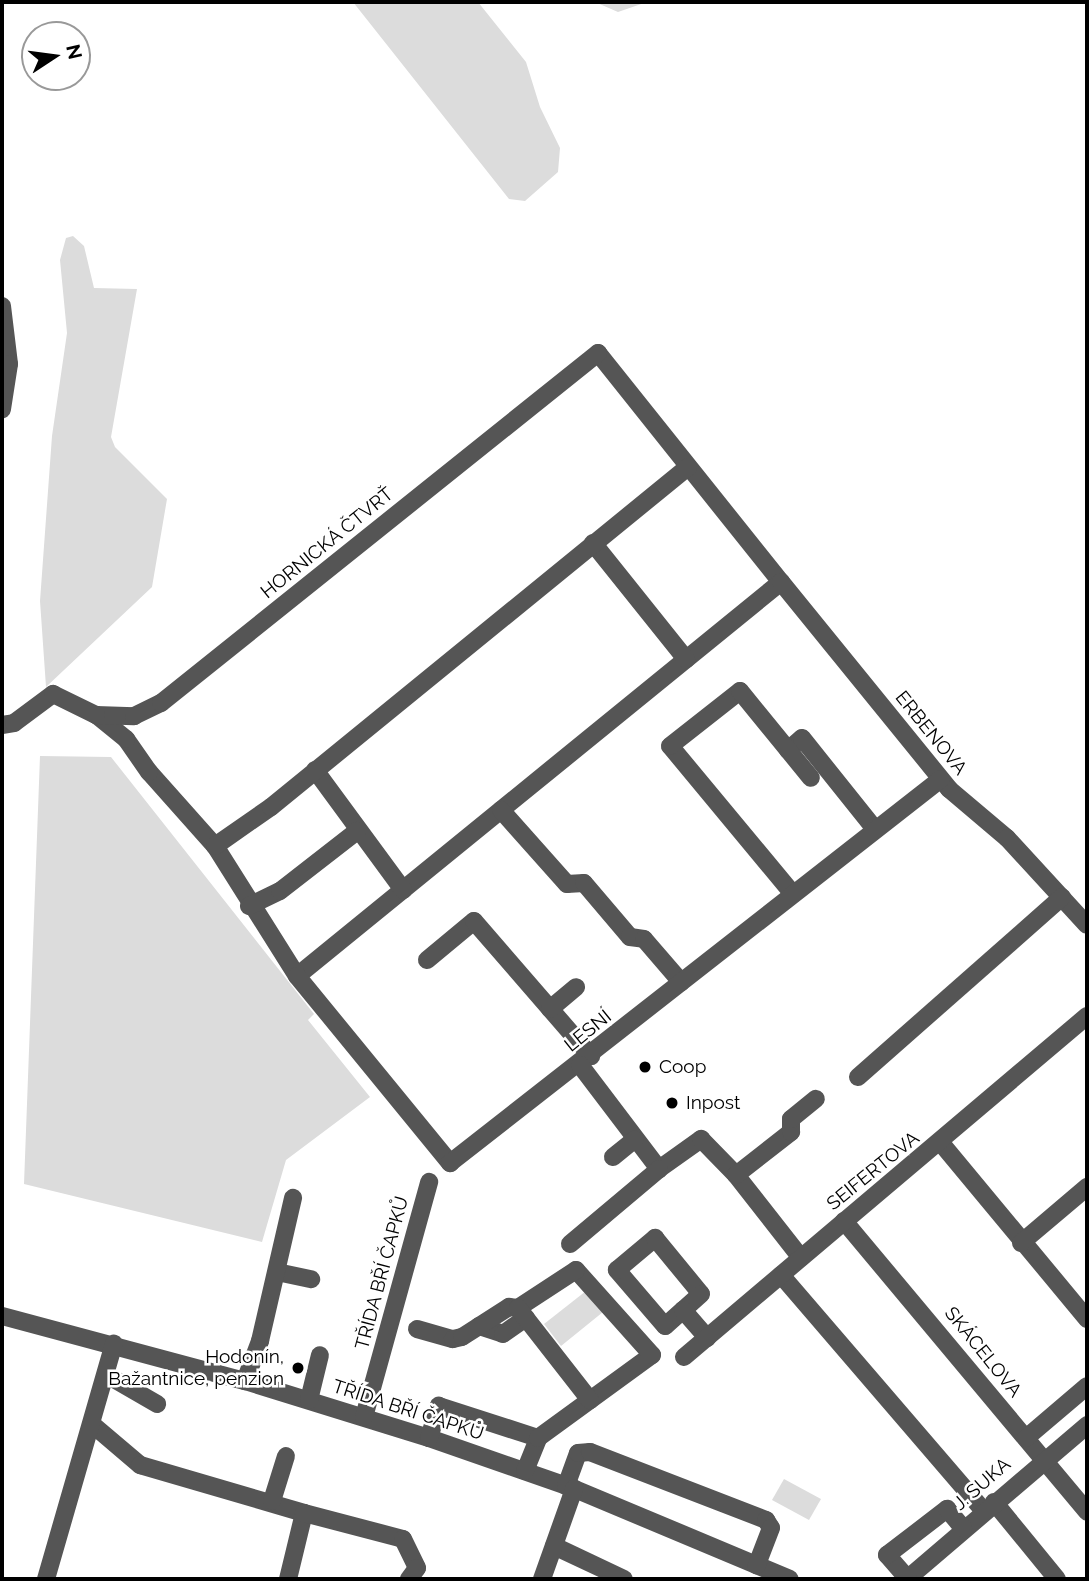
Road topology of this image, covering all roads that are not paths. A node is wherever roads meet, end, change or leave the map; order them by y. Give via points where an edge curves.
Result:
1 (2, 306) edge
2 (2, 408) edge
3 (688, 467) junction
4 (593, 543) junction
5 (781, 582) junction
6 (686, 659) junction
7 (96, 715) junction
8 (134, 716) junction
9 (2, 725) edge
10 (126, 739) junction
11 (788, 750) junction
12 (314, 770) junction
13 (811, 778) dead end
14 (941, 779) junction
15 (501, 810) junction
16 (875, 829) junction
17 (357, 831) junction
18 (215, 846) junction
19 (403, 890) junction
20 (793, 894) junction
21 (1062, 897) junction
22 (249, 906) junction
23 (1087, 925) edge
24 (427, 960) dead end
25 (297, 976) junction
26 (681, 982) junction
27 (576, 987) dead end
28 (550, 1009) junction
29 (1087, 1016) edge
30 (585, 1060) junction
31 (858, 1077) dead end
32 (816, 1099) dead end
33 (635, 1139) junction
34 (940, 1143) junction
35 (613, 1157) dead end
36 (659, 1169) junction
37 (736, 1175) junction
38 (429, 1182) dead end
39 (1087, 1187) edge
40 (293, 1198) dead end
41 (844, 1221) junction
42 (1021, 1243) junction
43 (570, 1244) dead end
44 (801, 1258) junction
45 (277, 1272) junction
46 (781, 1275) junction
47 (311, 1279) dead end
48 (683, 1310) junction
49 (522, 1313) junction
50 (2, 1316) edge
51 (1087, 1319) edge
52 (417, 1329) dead end
53 (707, 1338) junction
54 (114, 1345) junction
55 (320, 1355) dead end
56 (684, 1357) dead end
57 (107, 1375) junction
58 (245, 1381) junction
59 (1087, 1386) edge
60 (309, 1400) junction
61 (590, 1401) junction
62 (157, 1404) dead end
63 (364, 1417) junction
64 (93, 1425) junction
65 (1087, 1425) edge
66 (429, 1438) junction
67 (538, 1438) junction
68 (1026, 1438) junction
69 (286, 1456) dead end
70 (1043, 1460) junction
71 (525, 1471) junction
72 (570, 1488) junction
73 (272, 1501) junction
74 (988, 1506) junction
75 (1087, 1512) edge
76 (304, 1513) junction
77 (963, 1528) junction
78 (554, 1546) junction
79 (757, 1565) junction
80 (46, 1579) edge
81 (288, 1579) edge
82 (409, 1579) edge
83 (542, 1579) edge
84 (624, 1579) edge
85 (790, 1579) edge
86 (907, 1579) edge
87 (1057, 1579) edge

1 - 2 street via 9,364
3 - 4 street
3 - 5 street, HORNICKÁ ČTVRŤ
3 - 8 street, HORNICKÁ ČTVRŤ via 598,353 161,702
4 - 6 street
4 - 12 street
5 - 6 street
5 - 14 street, ERBENOVA
6 - 15 street
7 - 8 street
7 - 9 street via 53,694 15,723
7 - 10 street
8 - 10 street
10 - 18 street
11 - 13 street
11 - 16 street via 802,738
11 - 20 street via 740,691 670,746
12 - 17 street
12 - 18 street
14 - 16 street, LESNÍ
14 - 21 street, ERBENOVA via 1007,838
15 - 19 street
15 - 26 street via 567,884 584,883 630,937 644,939
16 - 20 street, LESNÍ
17 - 19 street
17 - 22 street via 280,891
18 - 22 street
19 - 25 street
20 - 26 street, LESNÍ
21 - 23 street, ERBENOVA
21 - 31 street
22 - 25 street
24 - 28 street via 474,921
25 - 30 street, LESNÍ via 450,1163
26 - 30 street, LESNÍ
27 - 28 street
28 - 30 street
29 - 34 street, SEIFERTOVA
30 - 33 street
32 - 37 street via 791,1119 791,1132
33 - 35 street
33 - 36 street
34 - 41 street, SEIFERTOVA
34 - 42 street
36 - 37 street via 701,1139
36 - 43 street
37 - 44 street
38 - 63 street, TŘÍDA BŘÍ ČAPKŮ
39 - 42 street
40 - 45 street
41 - 44 street, SEIFERTOVA
41 - 68 street, SKÁCELOVA
42 - 51 street
44 - 46 street, SEIFERTOVA
45 - 47 street
45 - 58 street
46 - 53 street, SEIFERTOVA
46 - 74 street
48 - 48 street via 701,1294 655,1238 617,1270 665,1326
48 - 53 street
49 - 52 street via 503,1334 479,1326 453,1339
49 - 61 street
49 - 61 street via 576,1270 652,1355
50 - 54 street, TŘÍDA BŘÍ ČAPKŮ
53 - 56 street, SEIFERTOVA
54 - 57 street
54 - 58 street, TŘÍDA BŘÍ ČAPKŮ
55 - 60 street
57 - 62 street
57 - 64 street
58 - 60 street, TŘÍDA BŘÍ ČAPKŮ
59 - 68 street
60 - 63 street, TŘÍDA BŘÍ ČAPKŮ
61 - 67 street
63 - 66 street, TŘÍDA BŘÍ ČAPKŮ
64 - 73 street via 139,1465
64 - 80 street
65 - 70 street, J. SUKA
66 - 67 street via 439,1406
66 - 71 street, TŘÍDA BŘÍ ČAPKŮ
67 - 71 street
68 - 70 street, SKÁCELOVA
69 - 73 street
70 - 74 street, J. SUKA
70 - 75 street, SKÁCELOVA
71 - 72 street, TŘÍDA BŘÍ ČAPKŮ
72 - 78 street
72 - 79 street, TŘÍDA BŘÍ ČAPKŮ
72 - 79 street via 578,1453 590,1452 766,1520 771,1528
73 - 76 street
74 - 77 street, J. SUKA
74 - 87 street
76 - 81 street
76 - 82 street via 403,1539 417,1568
77 - 86 street, J. SUKA
77 - 86 street via 947,1508 887,1555
78 - 83 street
78 - 84 street
79 - 85 street, TŘÍDA BŘÍ ČAPKŮ

